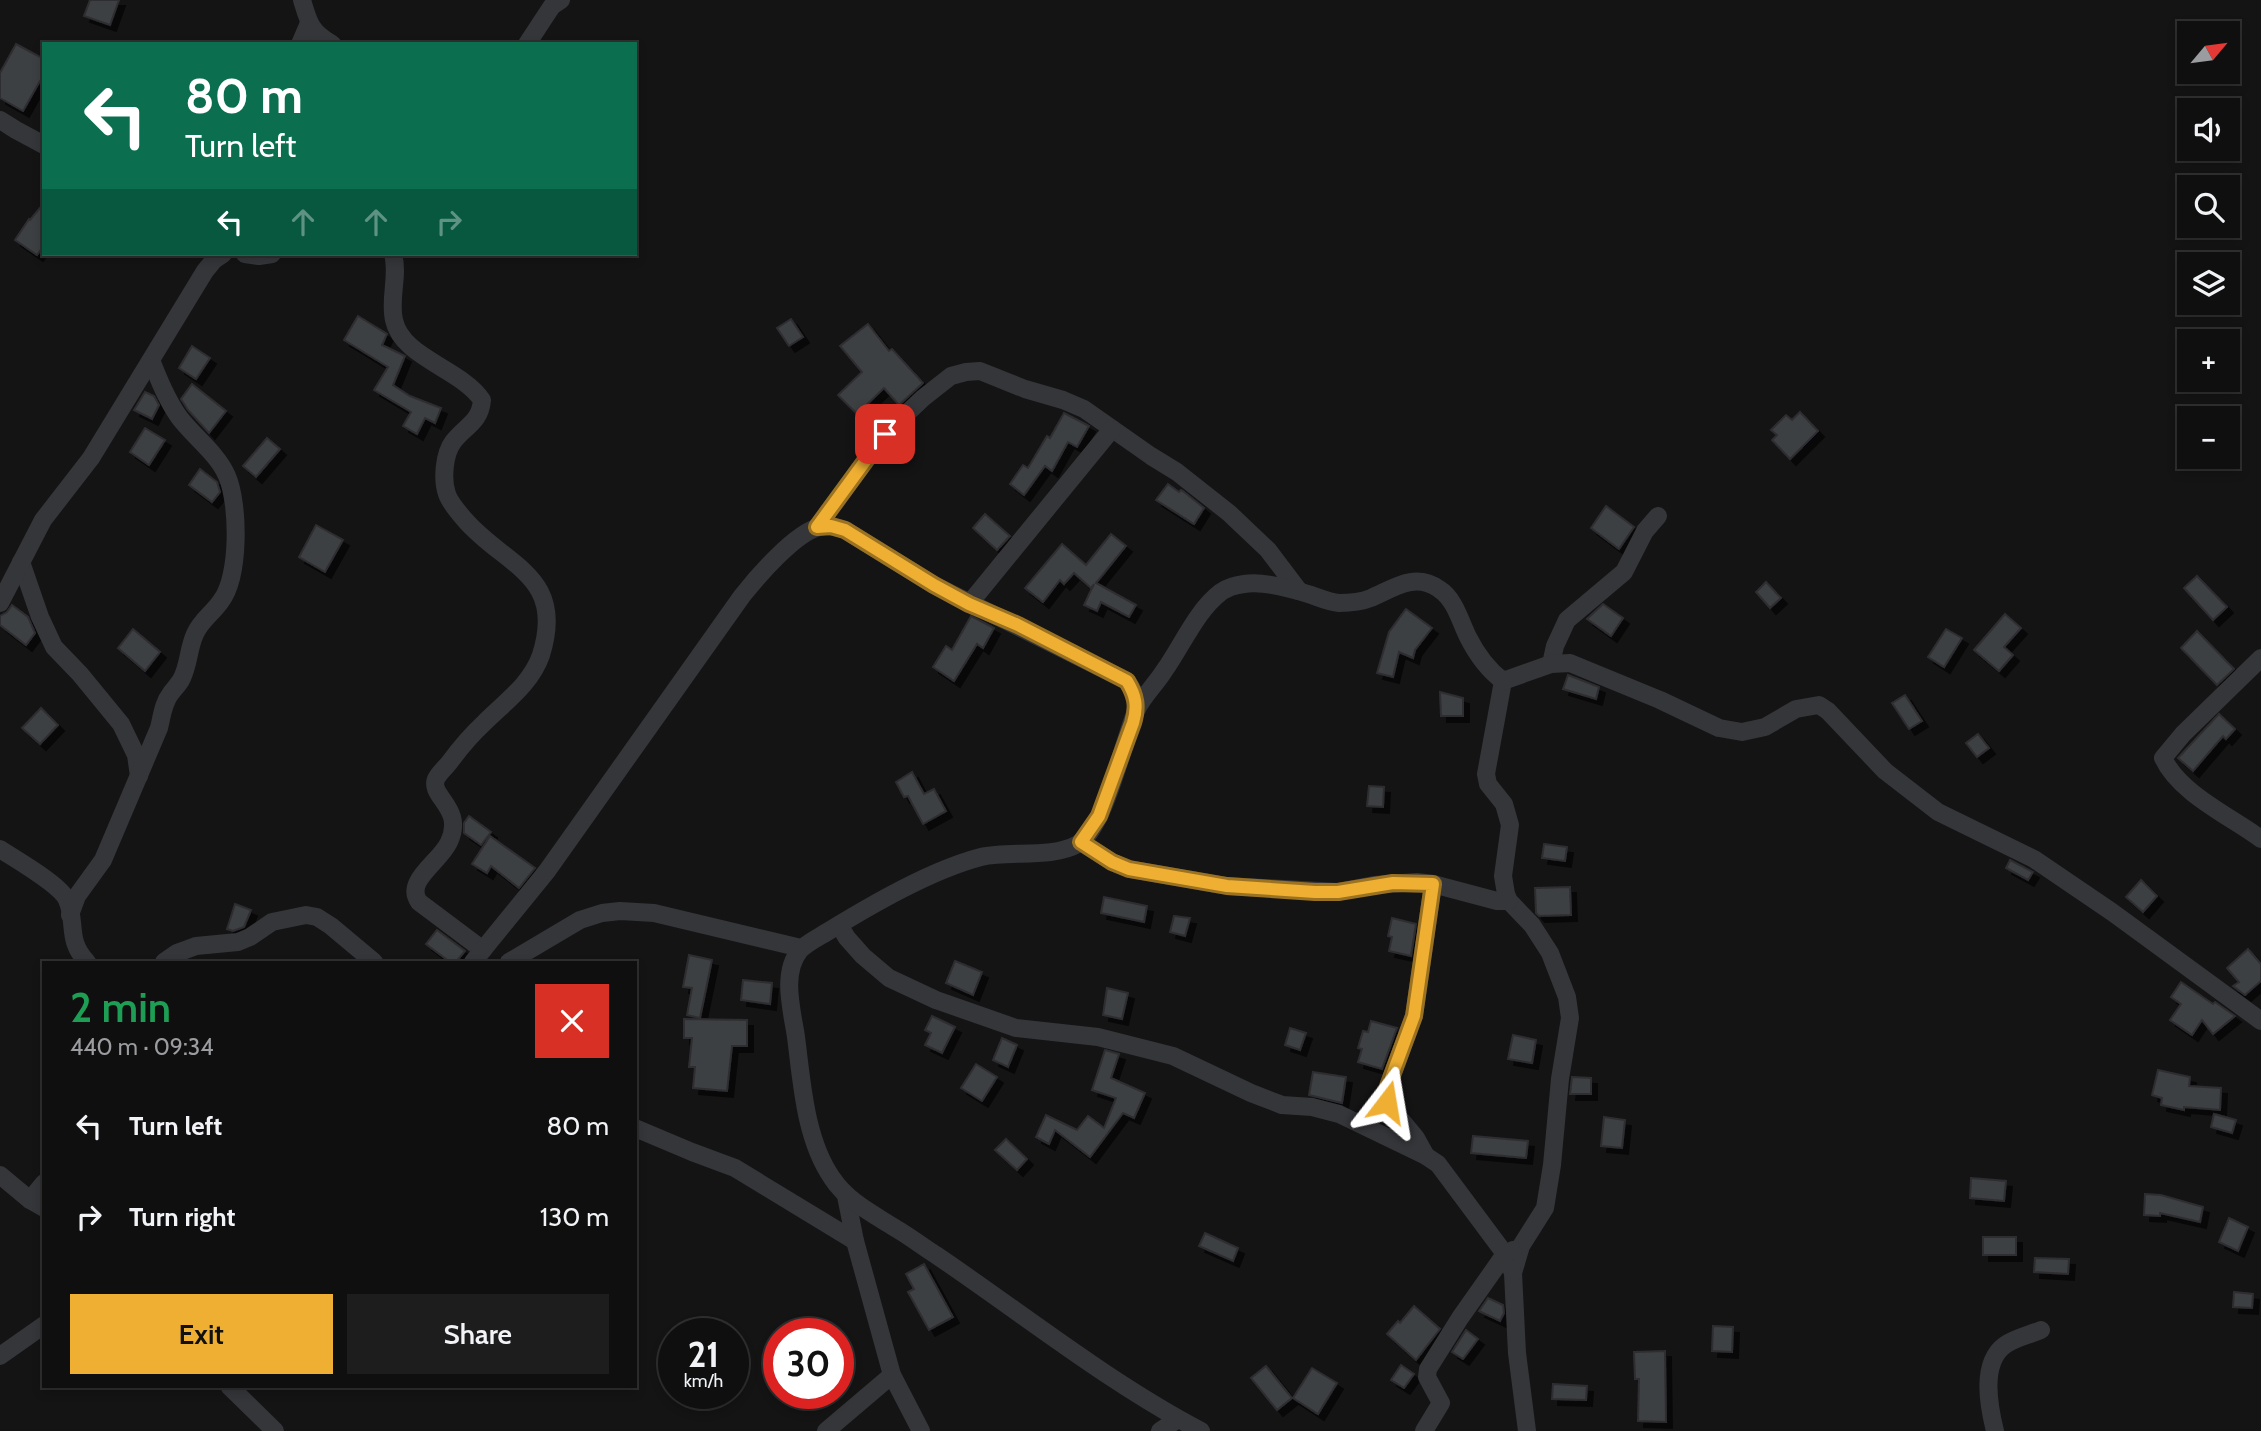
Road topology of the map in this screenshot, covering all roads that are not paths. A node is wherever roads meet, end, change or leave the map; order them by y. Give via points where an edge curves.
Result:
1 (302, 0) edge
2 (561, 0) edge
3 (309, 23) junction
4 (301, 42) edge
5 (329, 42) edge
6 (528, 42) edge
7 (0, 120) edge
8 (42, 144) edge
9 (216, 256) edge
10 (393, 256) edge
11 (150, 360) junction
12 (1112, 429) junction
13 (1658, 516) dead end
14 (817, 527) junction
15 (21, 562) junction
16 (1299, 591) junction
17 (0, 603) edge
18 (969, 604) junction
19 (2261, 658) edge
20 (1551, 664) junction
21 (1163, 673) junction
22 (1127, 681) junction
23 (1503, 681) junction
24 (1137, 709) junction
25 (139, 778) junction
26 (2261, 839) edge
27 (1081, 842) junction
28 (0, 849) edge
29 (1433, 884) junction
30 (1506, 893) junction
31 (70, 915) junction
32 (839, 925) junction
33 (801, 948) junction
34 (479, 958) edge
35 (86, 961) edge
36 (165, 961) edge
37 (373, 961) edge
38 (511, 961) edge
39 (2260, 1016) edge
40 (637, 1129) edge
41 (1426, 1156) junction
42 (0, 1175) edge
43 (846, 1196) junction
44 (37, 1204) edge
45 (855, 1241) junction
46 (1521, 1246) junction
47 (1505, 1254) junction
48 (1514, 1273) junction
49 (42, 1326) edge
50 (2041, 1330) dead end
51 (0, 1356) edge
52 (892, 1375) junction
53 (231, 1388) edge
54 (1178, 1419) junction
55 (275, 1431) edge
56 (826, 1431) edge
57 (921, 1431) edge
58 (1160, 1431) edge
59 (1201, 1431) edge
60 (1424, 1431) edge
61 (1527, 1431) edge
62 (1995, 1431) edge

1 - 3 street
2 - 6 street
3 - 4 street
3 - 5 street
7 - 8 street
9 - 11 street
10 - 34 street via 394,320 399,333 411,348 469,384 482,400 478,417 452,442 445,473 447,493 478,534 528,575 546,608 545,636 529,678 436,778 438,793 451,810 453,829 438,858 415,883 419,902
11 - 15 street via 91,458 43,520
11 - 25 street via 179,417 227,475 237,528 233,576 222,600 194,636
12 - 14 street via 1084,408 980,371 951,376 885,434
12 - 16 street via 1229,513 1268,551
12 - 18 street
13 - 20 street via 1624,572 1567,620
14 - 18 street via 845,530
14 - 34 street via 761,572 742,596 547,871
15 - 17 street
15 - 25 street via 54,648 121,724 136,755
16 - 21 street via 1254,583 1224,589 1207,606
16 - 23 street via 1335,603 1370,598 1408,581 1436,586 1453,605 1478,656
18 - 22 street
19 - 26 street via 2163,758 2196,795
20 - 23 street
20 - 39 street via 1570,663 1718,728 1742,732 1765,727 1796,709 1819,705 1885,771 1938,812 2034,859
21 - 22 street via 1140,682
21 - 24 street
22 - 24 street
23 - 30 street via 1486,774 1504,804 1510,825
24 - 27 street via 1099,816
25 - 31 street via 103,860 76,896
27 - 29 street via 1129,869 1227,886 1338,892 1393,883
27 - 32 street via 1037,853 982,857 943,871
28 - 31 street via 58,888
29 - 30 street via 1497,901
29 - 41 street via 1414,1016 1387,1089 1387,1102
30 - 46 street via 1550,953 1570,1018 1545,1208
31 - 35 street via 71,932
32 - 33 street
32 - 41 street via 863,956 889,978 936,1000 1016,1028 1098,1037 1173,1056 1275,1102 1339,1114
33 - 38 street via 654,912 621,911 580,920
33 - 43 street via 789,980 808,1113 821,1160
36 - 37 street via 196,946 238,942 272,922 306,915 331,926
40 - 45 street via 735,1168
41 - 47 street via 1438,1164
42 - 44 street
43 - 45 street
43 - 54 street
45 - 52 street
46 - 47 street
46 - 48 street
47 - 48 street
47 - 60 street via 1428,1369 1430,1385 1441,1403
48 - 61 street via 1517,1353
49 - 51 street
50 - 62 street via 2002,1347 1995,1357 1987,1390
52 - 56 street
52 - 57 street
53 - 55 street
54 - 58 street
54 - 59 street

